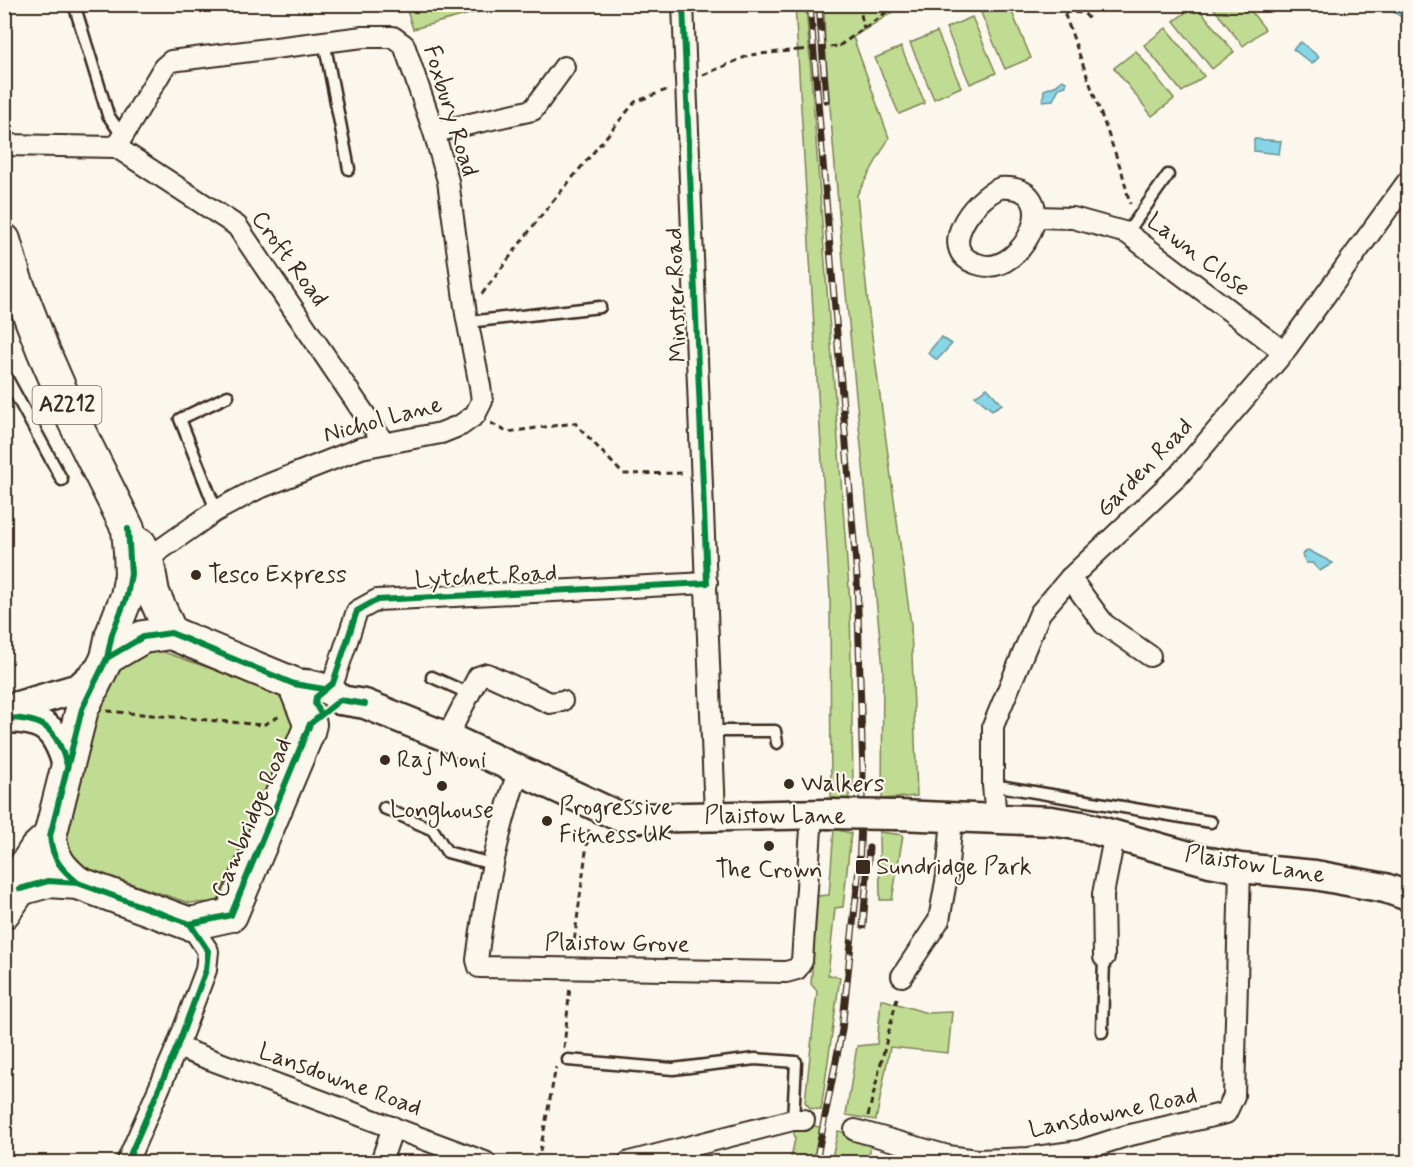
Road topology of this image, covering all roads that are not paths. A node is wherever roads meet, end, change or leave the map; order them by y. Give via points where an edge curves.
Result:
1 (74, 4) edge
2 (683, 4) edge
3 (324, 41) junction
4 (564, 67) dead end
5 (434, 132) junction
6 (118, 140) junction
7 (4, 145) edge
8 (349, 169) dead end
9 (1168, 175) dead end
10 (1408, 181) edge
11 (1036, 217) dead end
12 (1131, 227) junction
13 (4, 240) edge
14 (10, 280) edge
15 (600, 307) dead end
16 (467, 318) junction
17 (1284, 352) junction
18 (4, 373) edge
19 (228, 396) dead end
20 (384, 443) junction
21 (62, 480) dead end
22 (216, 510) junction
23 (128, 529) junction
24 (147, 559) junction
25 (1070, 578) junction
26 (707, 584) junction
27 (171, 633) junction
28 (1150, 656) dead end
29 (104, 663) junction
30 (432, 677) dead end
31 (470, 694) junction
32 (314, 701) junction
33 (562, 701) dead end
34 (4, 710) edge
35 (4, 718) edge
36 (713, 731) junction
37 (447, 737) junction
38 (777, 743) dead end
39 (67, 765) junction
40 (518, 772) junction
41 (993, 784) junction
42 (384, 808) dead end
43 (820, 814) junction
44 (715, 815) junction
45 (952, 818) junction
46 (996, 819) junction
47 (1211, 822) dead end
48 (1115, 833) junction
49 (50, 836) junction
50 (492, 864) junction
51 (1240, 868) junction
52 (78, 883) junction
53 (1408, 896) edge
54 (12, 901) edge
55 (190, 924) junction
56 (1104, 957) joint
57 (902, 976) road end
58 (1102, 1032) dead end
59 (177, 1047) junction
60 (568, 1060) dead end
61 (799, 1120) joint
62 (393, 1127) junction
63 (859, 1131) road end
64 (696, 1154) edge
65 (127, 1162) edge
66 (381, 1162) edge
67 (485, 1162) edge
68 (629, 1162) edge

1 - 6 lane
2 - 26 street, Minster Road
3 - 5 street, Foxbury Road via 379,36 393,37 404,45
3 - 6 street, Foxbury Road via 171,61
3 - 8 lane
4 - 5 street via 533,110
5 - 16 street, Foxbury Road via 448,181
6 - 7 street
6 - 20 street, Croft Road via 237,226
9 - 12 lane
10 - 17 street, Garden Road
11 - 12 street, Lawn Close
12 - 17 street, Lawn Close
13 - 14 main road, A2212
14 - 23 main road, A2212
15 - 16 lane
16 - 20 street, Nichol Lane via 482,401 476,415 441,433
17 - 25 street, Garden Road via 1178,476
18 - 21 lane
19 - 22 lane via 180,419
20 - 22 street, Nichol Lane via 360,448 268,484
22 - 24 street, Nichol Lane
23 - 24 main road
23 - 29 main road, A2212 via 131,574
24 - 27 main road via 153,593
25 - 28 street via 1104,624
25 - 41 street, Garden Road via 1040,613 993,726
26 - 32 street, Lytchet Road via 377,600 357,611 333,683
26 - 36 street, Minster Road
27 - 29 main road via 143,637
27 - 32 main road, Plaistow Lane
29 - 34 street via 79,688
29 - 39 main road, A2212 via 82,709
30 - 31 lane
31 - 33 street via 478,677 487,674 550,703
31 - 37 street
32 - 37 street, Plaistow Lane via 365,704
32 - 55 main road, Cambridge Road via 235,909 231,915
35 - 39 street via 43,723 57,740
36 - 38 lane via 775,731
36 - 44 street, Minster Road
37 - 40 street, Plaistow Lane
39 - 49 main road, A2212
40 - 44 street, Plaistow Lane via 616,815
40 - 50 street, Plaistow Grove
41 - 46 street, Garden Road
41 - 47 lane
42 - 50 lane via 433,830 447,852
43 - 44 street, Plaistow Lane
43 - 45 street, Plaistow Lane, bridge
43 - 50 street, Plaistow Grove via 802,961 797,969 786,972 479,967
45 - 46 street, Plaistow Lane
45 - 57 street via 939,920
46 - 48 street, Plaistow Lane via 1051,821
48 - 51 street, Plaistow Lane via 1182,855
48 - 56 street via 1103,894
49 - 52 main road via 54,857
49 - 54 main road, A2212 via 25,866
51 - 53 street, Plaistow Lane via 1315,875
51 - 63 street, Lansdowne Road via 1233,1096 1226,1113 1079,1151 1018,1158 976,1160 948,1156
52 - 54 main road via 29,884
52 - 55 main road
55 - 59 street via 208,951 206,970
56 - 58 lane
59 - 62 street, Lansdowne Road
59 - 65 street
60 - 61 lane via 673,1069 755,1059 796,1062
61 - 64 street
62 - 66 street
62 - 67 street, Lansdowne Road
64 - 68 street

